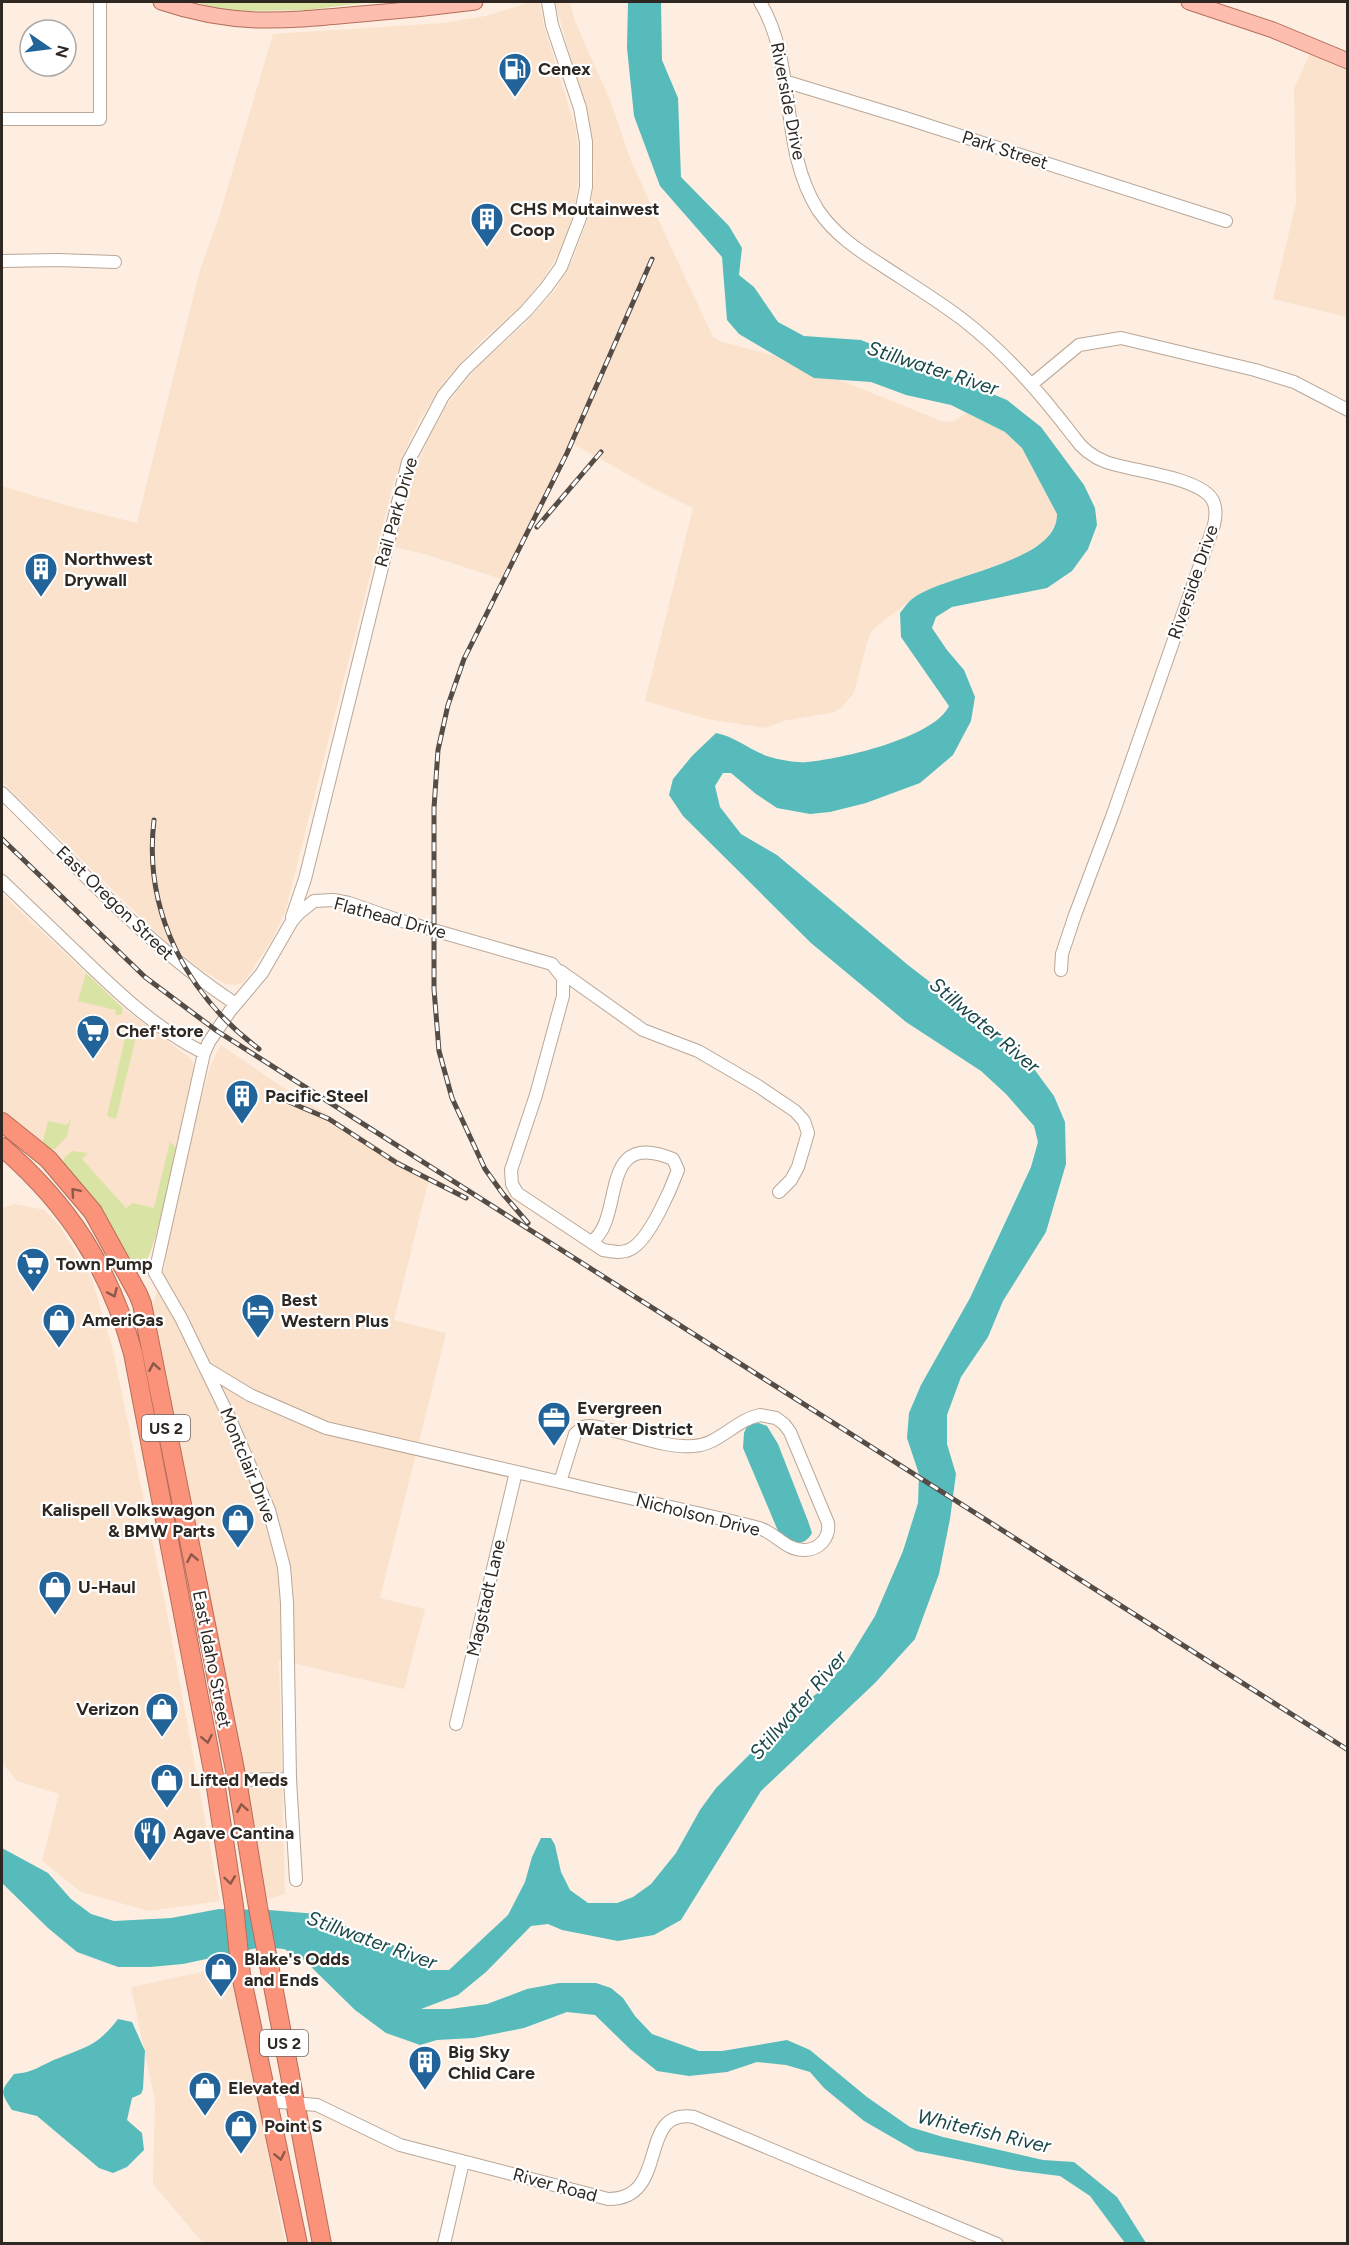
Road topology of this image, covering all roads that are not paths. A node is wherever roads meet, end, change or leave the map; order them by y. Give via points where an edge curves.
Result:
1 (100, 2) edge
2 (161, 2) edge
3 (475, 2) edge
4 (548, 2) edge
5 (760, 2) edge
6 (1189, 2) edge
7 (1347, 61) edge
8 (784, 81) junction
9 (2, 119) edge
10 (1226, 221) dead end
11 (2, 261) edge
12 (116, 262) dead end
13 (1032, 384) junction
14 (1347, 410) edge
15 (2, 793) edge
16 (2, 881) edge
17 (287, 929) junction
18 (552, 964) junction
19 (1061, 970) dead end
20 (236, 1004) junction
21 (204, 1053) junction
22 (2, 1122) edge
23 (2, 1148) edge
24 (778, 1192) dead end
25 (591, 1242) junction
26 (154, 1274) junction
27 (138, 1294) junction
28 (201, 1361) junction
29 (516, 1472) junction
30 (560, 1482) junction
31 (176, 1580) junction
32 (224, 1718) junction
33 (456, 1724) dead end
34 (290, 1779) junction
35 (226, 1780) junction
36 (296, 1880) dead end
37 (268, 2101) junction
38 (297, 2103) junction
39 (463, 2162) junction
40 (298, 2244) edge
41 (322, 2244) edge
42 (444, 2244) edge
43 (997, 2244) edge

1 - 9 street via 100,119
2 - 3 main road via 218,17 275,21
4 - 17 street, Rail Park Drive via 580,108 586,187 580,218 561,267 526,311 465,369 443,396 408,462 305,879
5 - 8 street, Riverside Drive via 775,33
6 - 7 main road via 1273,30
8 - 10 street, Park Street
8 - 13 street, Riverside Drive via 797,160 808,190 830,226 864,254 963,320
11 - 12 street
13 - 14 street via 1079,345 1121,338 1294,382
13 - 19 street, Riverside Drive via 1078,442 1096,457 1198,487 1215,507 1214,525 1075,915
15 - 20 street, East Oregon Street via 149,938
16 - 21 street via 114,988 154,1022
17 - 18 street, Flathead Drive via 298,913 314,901 333,900
17 - 20 street, Flathead Drive via 262,973
18 - 24 street via 643,1030 698,1051 800,1116 808,1133 804,1149 791,1180
18 - 25 street via 563,978 563,996 511,1170 512,1184 517,1193
20 - 21 street, Flathead Drive
21 - 26 street
27 -> 22 highway, East Idaho Street / US 2 via 93,1212 48,1159
23 -> 31 highway, East Idaho Street / US 2 via 37,1180 69,1218 96,1259 116,1300 139,1378
25 - 25 street via 618,1253 634,1248 673,1183 678,1170 673,1159 645,1151 621,1166 604,1229
26 - 27 street
26 - 28 street, Montclair Drive
32 -> 27 highway, East Idaho Street / US 2
28 - 29 street, Nicholson Drive via 210,1372 250,1395 326,1428
28 - 34 street, Montclair Drive via 269,1510 284,1567
29 - 30 street, Nicholson Drive
29 - 33 street, Magstadt Lane
30 - 30 street, Nicholson Drive via 758,1528 798,1549 818,1546 828,1531 790,1432 781,1421 766,1415 748,1418 711,1441 692,1447 583,1427 575,1434
31 - 32 highway via 186,1600 209,1693
31 -> 35 highway, East Idaho Street / US 2
32 - 35 highway, East Idaho Street / US 2
34 - 35 street
34 - 36 street, Montclair Drive
35 -> 37 highway, East Idaho Street / US 2 via 241,1975
38 -> 35 highway, East Idaho Street / US 2 via 255,1884
37 - 38 street, River Road
37 -> 40 highway, East Idaho Street / US 2
38 - 39 street, River Road via 317,2105 400,2145
38 - 41 highway, East Idaho Street / US 2
39 - 42 street
39 - 43 street, River Road via 600,2197 624,2197 643,2183 667,2123 687,2116

